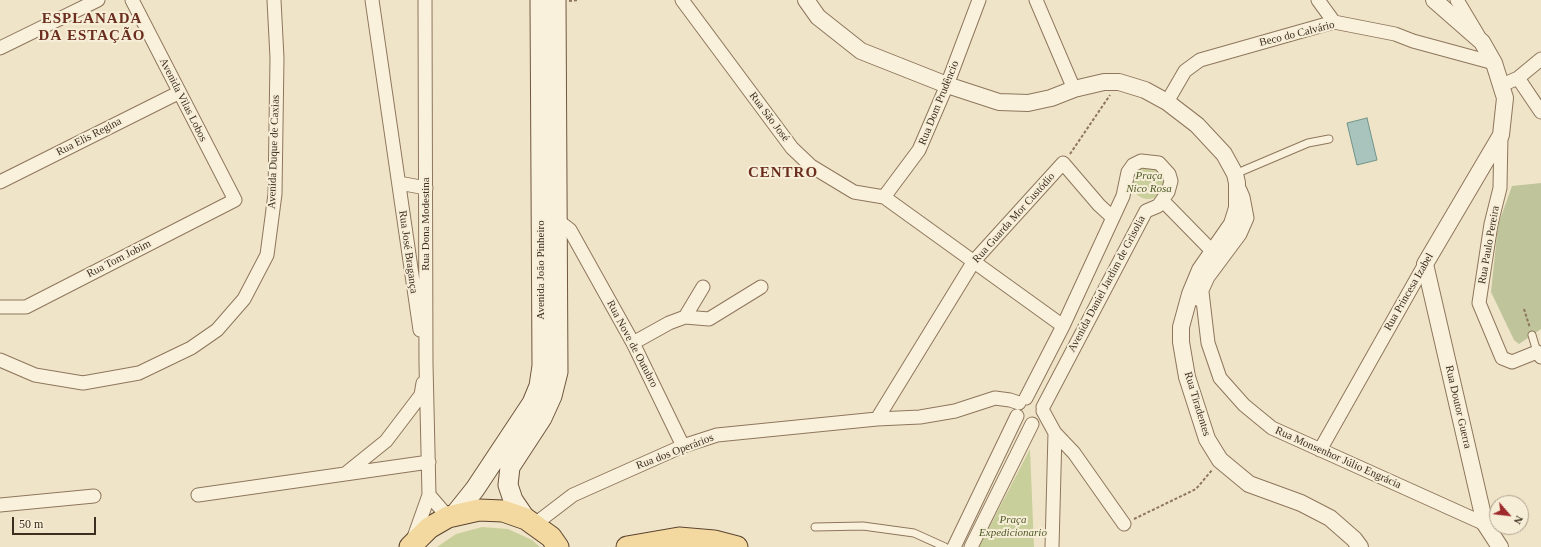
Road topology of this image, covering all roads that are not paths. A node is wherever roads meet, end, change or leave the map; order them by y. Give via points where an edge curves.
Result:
1 (98, 0) edge
2 (132, 0) edge
3 (267, 0) edge
4 (274, 0) edge
5 (372, 0) edge
6 (425, 0) edge
7 (540, 0) edge
8 (556, 0) edge
9 (682, 0) edge
10 (806, 0) edge
11 (979, 0) edge
12 (1036, 0) edge
13 (1318, 0) edge
14 (1434, 0) edge
15 (1457, 0) edge
16 (275, 14) junction
17 (1334, 22) junction
18 (1482, 42) junction
19 (0, 48) edge
20 (1541, 59) edge
21 (1494, 64) junction
22 (1518, 78) junction
23 (947, 85) junction
24 (1502, 85) junction
25 (1074, 89) junction
26 (178, 92) junction
27 (1167, 102) junction
28 (1541, 112) edge
29 (1501, 135) junction
30 (1329, 139) dead end
31 (0, 182) edge
32 (398, 183) junction
33 (1239, 185) junction
34 (426, 188) junction
35 (884, 197) junction
36 (235, 200) joint
37 (1163, 201) junction
38 (1112, 217) junction
39 (557, 220) junction
40 (577, 244) junction
41 (1213, 252) junction
42 (974, 261) junction
43 (556, 264) junction
44 (1425, 264) junction
45 (703, 286) dead end
46 (761, 287) dead end
47 (1202, 292) junction
48 (0, 307) edge
49 (685, 317) junction
50 (1063, 326) junction
51 (1181, 327) junction
52 (1532, 335) road end
53 (633, 342) junction
54 (1539, 354) edge
55 (1068, 356) junction
56 (0, 360) edge
57 (426, 364) junction
58 (1022, 400) junction
59 (1017, 416) junction
60 (1039, 416) junction
61 (877, 419) junction
62 (1055, 433) junction
63 (684, 446) junction
64 (1320, 450) junction
65 (1074, 453) junction
66 (428, 462) junction
67 (1054, 463) junction
68 (345, 474) junction
69 (198, 495) dead end
70 (429, 495) junction
71 (94, 496) dead end
72 (0, 505) edge
73 (452, 515) junction
74 (531, 522) junction
75 (1124, 524) road end
76 (1485, 524) junction
77 (815, 527) dead end
78 (555, 542) edge
79 (411, 545) edge
80 (576, 547) edge
81 (627, 547) edge
82 (737, 547) edge
83 (945, 547) edge
84 (954, 547) edge
85 (971, 547) edge
86 (1052, 547) edge
87 (1360, 547) edge
88 (1500, 547) edge

1 - 19 street
2 - 26 street, Avenida Vilas Lobos
3 - 16 street, Avenida Duque de Caxias
4 - 16 street, Avenida Duque de Caxias
5 - 32 street, Rua José Bragança
6 - 34 street, Rua Dona Modestina
7 - 73 main road, Avenida João Pinheiro via 542,366 539,386 528,409 474,489
8 - 39 main road, Avenida João Pinheiro
9 - 35 street, Rua São José via 792,148 811,166 854,192
10 - 23 street via 818,16 861,51
11 - 23 street, Rua Dom Prudêncio
12 - 25 street
13 - 17 street
14 - 18 street
15 - 18 street
16 - 56 street, Avenida Duque de Caxias via 275,194 267,255 244,299 217,330 190,348 139,372 83,383 36,375
17 - 21 street, Beco do Calvário via 1395,34
17 - 27 street, Beco do Calvário via 1200,60 1185,72
18 - 21 street, Rua Paulo Pereira
20 - 22 street
21 - 24 street, Rua Paulo Pereira
22 - 24 street
22 - 28 street
23 - 25 street via 999,102 1028,103
23 - 35 street, Rua Dom Prudêncio via 919,150
24 - 29 street, Rua Paulo Pereira via 1505,98
25 - 27 street via 1104,82 1119,82 1145,90
26 - 31 street, Rua Elis Regina
26 - 36 street, Avenida Vilas Lobos
27 - 33 street via 1197,126 1224,154
29 - 44 street, Rua Princesa Izabel
29 - 54 street, Rua Paulo Pereira via 1500,188 1491,224 1480,303 1502,358 1512,362
30 - 33 lane via 1308,143
32 - 34 street
32 - 57 street, Rua José Bragança
33 - 41 street, Rua Tiradentes via 1232,224
33 - 47 street via 1247,218 1240,234 1208,277
34 - 57 street, Rua Dona Modestina
35 - 42 street
36 - 48 street, Rua Tom Jobim via 26,307
37 - 38 street via 1171,181 1169,174 1159,163 1141,161 1133,165 1128,172 1123,196
37 - 41 street
37 - 55 street, Avenida Daniel Jardim de Grisolia via 1146,211
38 - 42 street, Rua Guarda Mor Custódio via 1063,163
38 - 50 street, Avenida Daniel Jardim de Grisolia
39 - 40 street, Rua Nove de Outubro via 570,230
39 - 43 main road, Avenida João Pinheiro
40 - 43 street
40 - 53 street, Rua Nove de Outubro
41 - 51 street, Rua Tiradentes via 1200,270 1192,288
42 - 50 street
42 - 61 street, Rua Guarda Mor Custódio
43 - 74 main road, Avenida João Pinheiro via 558,372 552,396 542,418 510,467 508,479 513,500
44 - 64 street, Rua Princesa Izabel
44 - 76 street, Rua Doutor Guerra
45 - 49 street
46 - 49 street via 709,319
47 - 51 street
47 - 64 street, Rua Monsenhor Júlio Engrácia via 1208,343 1220,378 1244,406 1272,428
49 - 53 street
50 - 55 street, Avenida Daniel Jardim de Grisolia
50 - 58 street, Avenida Daniel Jardim de Grisolia
51 - 87 street, Rua Tiradentes via 1180,342 1196,408 1207,439 1220,460 1248,484 1301,503 1330,518
52 - 54 lane
53 - 63 street, Rua Nove de Outubro
55 - 60 street, Avenida Daniel Jardim de Grisolia
57 - 66 street, Rua Dona Modestina
57 - 68 street, Rua José Bragança via 421,395 386,441
58 - 59 street, Avenida Daniel Jardim de Grisolia via 1017,407
58 - 60 street via 1030,397 1038,400
58 - 61 street, Rua dos Operários via 995,398 955,411 920,417
59 - 60 street via 1024,423
59 - 84 street, Avenida Daniel Jardim de Grisolia
60 - 62 street
60 - 85 street, Avenida Daniel Jardim de Grisolia
61 - 63 street, Rua dos Operários via 717,435
62 - 65 street
62 - 67 street
63 - 74 street, Rua dos Operários via 573,495
64 - 76 street, Rua Monsenhor Júlio Engrácia
65 - 67 street via 1063,456
65 - 75 street
66 - 68 street
66 - 70 street, Rua Dona Modestina
67 - 86 street
68 - 69 street
70 - 73 street
70 - 79 street, Rua Dona Modestina
71 - 72 street
73 - 74 main road via 479,510 503,511
73 - 79 main road via 429,528
74 - 78 main road
76 - 88 street, Rua Doutor Guerra
77 - 83 lane via 863,526 914,533
78 - 80 main road
81 - 82 main road via 679,538 714,540

